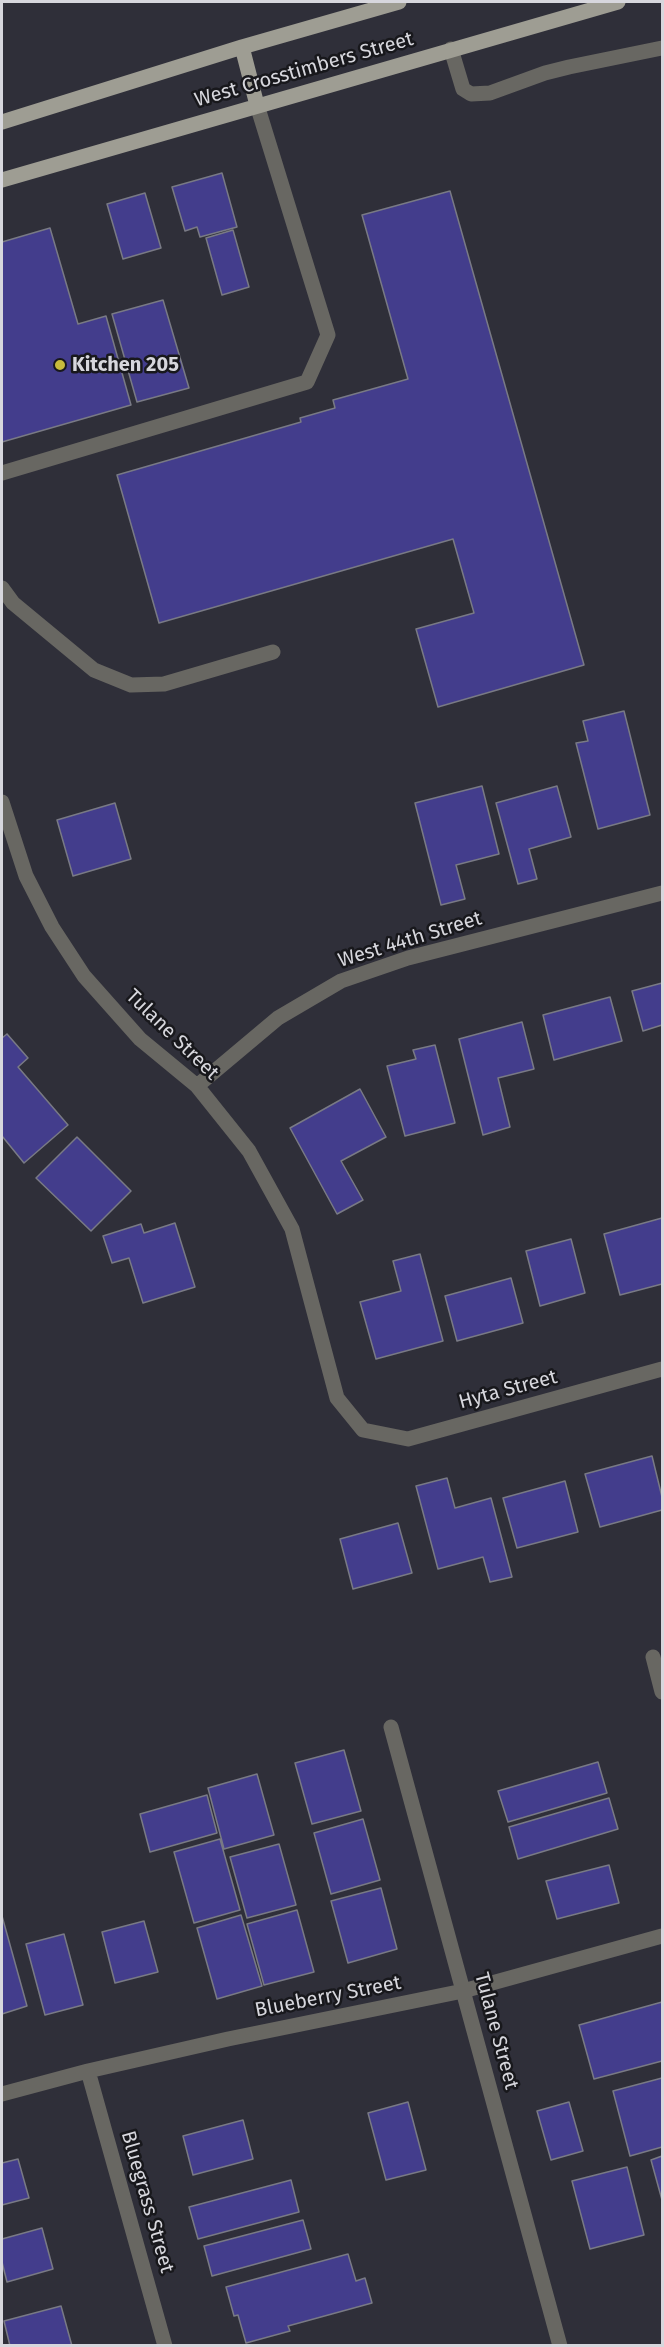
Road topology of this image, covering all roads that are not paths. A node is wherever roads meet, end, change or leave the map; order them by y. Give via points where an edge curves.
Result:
1 (399, 2) edge
2 (618, 2) edge
3 (242, 47) junction
4 (663, 48) edge
5 (451, 49) junction
6 (257, 105) junction
7 (2, 122) edge
8 (2, 180) edge
9 (2, 473) edge
10 (2, 588) edge
11 (273, 652) dead end
12 (2, 802) edge
13 (663, 893) edge
14 (197, 1086) junction
15 (663, 1370) edge
16 (363, 1430) joint
17 (653, 1657) dead end
18 (663, 1692) edge
19 (391, 1727) dead end
20 (663, 1936) edge
21 (463, 1991) junction
22 (88, 2071) junction
23 (2, 2094) edge
24 (165, 2346) edge
25 (560, 2346) edge

1 - 3 main road, West Crosstimbers Street
2 - 5 main road, West Crosstimbers Street
3 - 6 main road
3 - 7 main road, West Crosstimbers Street
4 - 5 street via 553,71 490,93 471,94 463,89
5 - 6 main road, West Crosstimbers Street
6 - 8 main road, West Crosstimbers Street
6 - 9 street via 328,335 307,382
10 - 11 street via 13,603 94,670 131,685 164,684
12 - 14 street, Tulane Street via 26,876 52,927 84,976 140,1038
13 - 14 street, West 44th Street via 408,958 341,981 278,1018
14 - 16 street, Tulane Street via 249,1151 292,1228 337,1398
15 - 16 street, Hyta Street via 408,1439
17 - 18 street
19 - 21 street, Tulane Street
20 - 21 street, Blueberry Street
21 - 22 street, Blueberry Street
21 - 25 street, Tulane Street
22 - 23 street, Blueberry Street
22 - 24 street, Bluegrass Street

